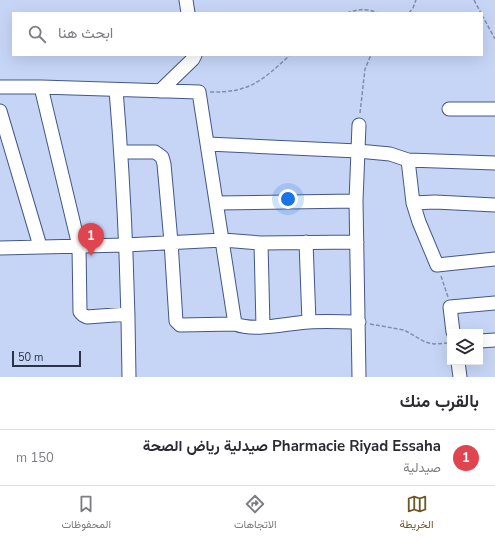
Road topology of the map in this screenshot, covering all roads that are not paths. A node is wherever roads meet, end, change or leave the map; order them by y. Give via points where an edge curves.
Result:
1 (186, 0) edge
2 (188, 12) edge
3 (194, 56) edge
4 (0, 87) edge
5 (41, 87) junction
6 (116, 90) junction
7 (160, 91) junction
8 (449, 109) dead end
9 (495, 109) edge
10 (0, 111) edge
11 (359, 125) road end
12 (208, 144) junction
13 (358, 151) junction
14 (121, 152) junction
15 (408, 160) junction
16 (495, 163) edge
17 (356, 201) junction
18 (217, 202) junction
19 (413, 203) junction
20 (495, 205) edge
21 (223, 240) junction
22 (171, 242) junction
23 (306, 242) junction
24 (357, 242) junction
25 (261, 243) junction
26 (125, 245) junction
27 (40, 246) junction
28 (79, 246) junction
29 (0, 248) edge
30 (495, 259) edge
31 (495, 303) edge
32 (128, 314) junction
33 (309, 322) junction
34 (359, 322) junction
35 (235, 324) junction
36 (263, 327) junction
37 (453, 329) edge
38 (495, 340) edge
39 (483, 341) edge
40 (458, 365) edge
41 (129, 377) edge
42 (359, 377) edge
43 (460, 377) edge

1 - 2 street
3 - 7 street
4 - 5 street
5 - 6 street
5 - 28 street
6 - 7 street
6 - 14 street
7 - 12 street via 199,92
8 - 9 street
10 - 27 street
11 - 13 street
12 - 13 street
12 - 18 street
13 - 15 street via 390,154
13 - 17 street
14 - 22 street via 155,152 162,157
14 - 26 street
15 - 16 street
15 - 19 street
17 - 18 street
17 - 24 street
18 - 21 street
19 - 20 street
19 - 30 street via 437,265
21 - 22 street
21 - 25 street
21 - 35 street
22 - 26 street
22 - 35 street via 177,323
23 - 24 street
23 - 25 street
23 - 33 street
24 - 34 street
25 - 36 street
26 - 28 street
26 - 32 street
27 - 28 street
27 - 29 street
28 - 32 street via 80,312 87,317
31 - 37 street via 450,307
32 - 41 street
33 - 34 street
33 - 36 street
34 - 42 street
35 - 36 street
38 - 39 street
40 - 43 street

